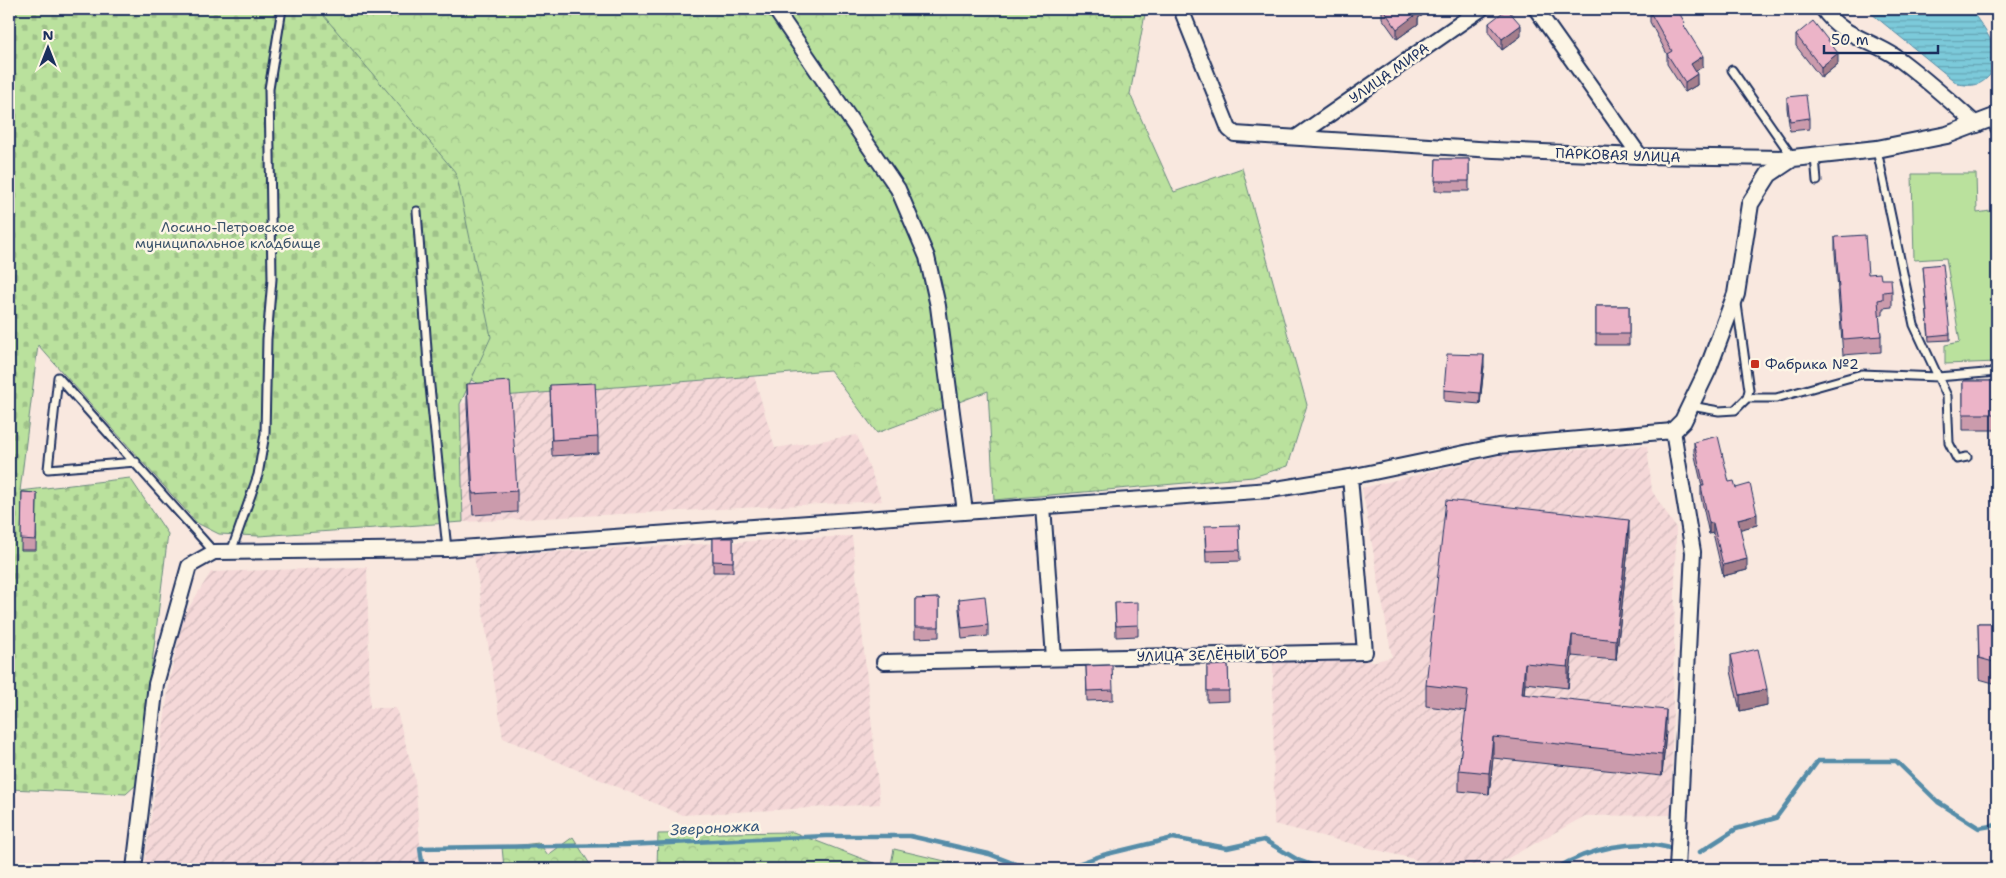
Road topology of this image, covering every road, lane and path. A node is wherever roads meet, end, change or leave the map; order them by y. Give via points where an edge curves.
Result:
1 (282, 9) edge
2 (776, 9) edge
3 (1182, 9) edge
4 (1481, 9) edge
5 (1536, 9) edge
6 (1823, 9) edge
7 (1732, 70) dead end
8 (1990, 123) edge
9 (1297, 137) junction
10 (1877, 149) junction
11 (1640, 156) junction
12 (1815, 156) junction
13 (1793, 158) junction
14 (1817, 181) dead end
15 (417, 211) dead end
16 (1736, 294) junction
17 (1997, 372) edge
18 (1938, 377) junction
19 (1747, 398) junction
20 (1691, 406) junction
21 (1673, 431) junction
22 (1967, 456) dead end
23 (136, 462) junction
24 (1350, 477) junction
25 (1042, 506) junction
26 (965, 512) junction
27 (447, 549) junction
28 (214, 552) junction
29 (231, 552) junction
30 (1054, 658) junction
31 (884, 662) dead end
32 (134, 869) edge
33 (1677, 869) edge

1 - 29 lane via 268,89 272,279 265,434 258,475
2 - 26 street via 898,189 927,258 938,306
3 - 9 street, ПАРКОВАЯ УЛИЦА via 1229,129 1235,134
4 - 9 street, УЛИЦА МИРА
5 - 11 street
6 - 8 street via 1843,30 1872,42
7 - 13 lane
8 - 10 street, ПАРКОВАЯ УЛИЦА
9 - 11 street, ПАРКОВАЯ УЛИЦА
10 - 12 street, ПАРКОВАЯ УЛИЦА
10 - 18 lane via 1914,325
11 - 13 street, ПАРКОВАЯ УЛИЦА
12 - 13 street, ПАРКОВАЯ УЛИЦА
12 - 14 lane
13 - 16 street via 1769,174 1750,204
15 - 27 lane via 429,377
16 - 19 lane via 1749,390
16 - 20 street
17 - 18 lane
18 - 19 lane via 1862,374 1776,398
18 - 22 lane via 1947,396 1949,443 1957,459
19 - 20 lane via 1735,410
20 - 21 street
21 - 24 street via 1498,446
21 - 33 street via 1693,552
23 - 23 lane via 90,412 58,377 48,469
23 - 28 lane
24 - 25 street via 1270,490
24 - 30 street, УЛИЦА ЗЕЛЁНЫЙ БОР via 1365,652
25 - 26 street
25 - 30 street
26 - 27 street
27 - 29 street
28 - 29 street
28 - 32 street via 189,566 156,684
30 - 31 street, УЛИЦА ЗЕЛЁНЫЙ БОР

